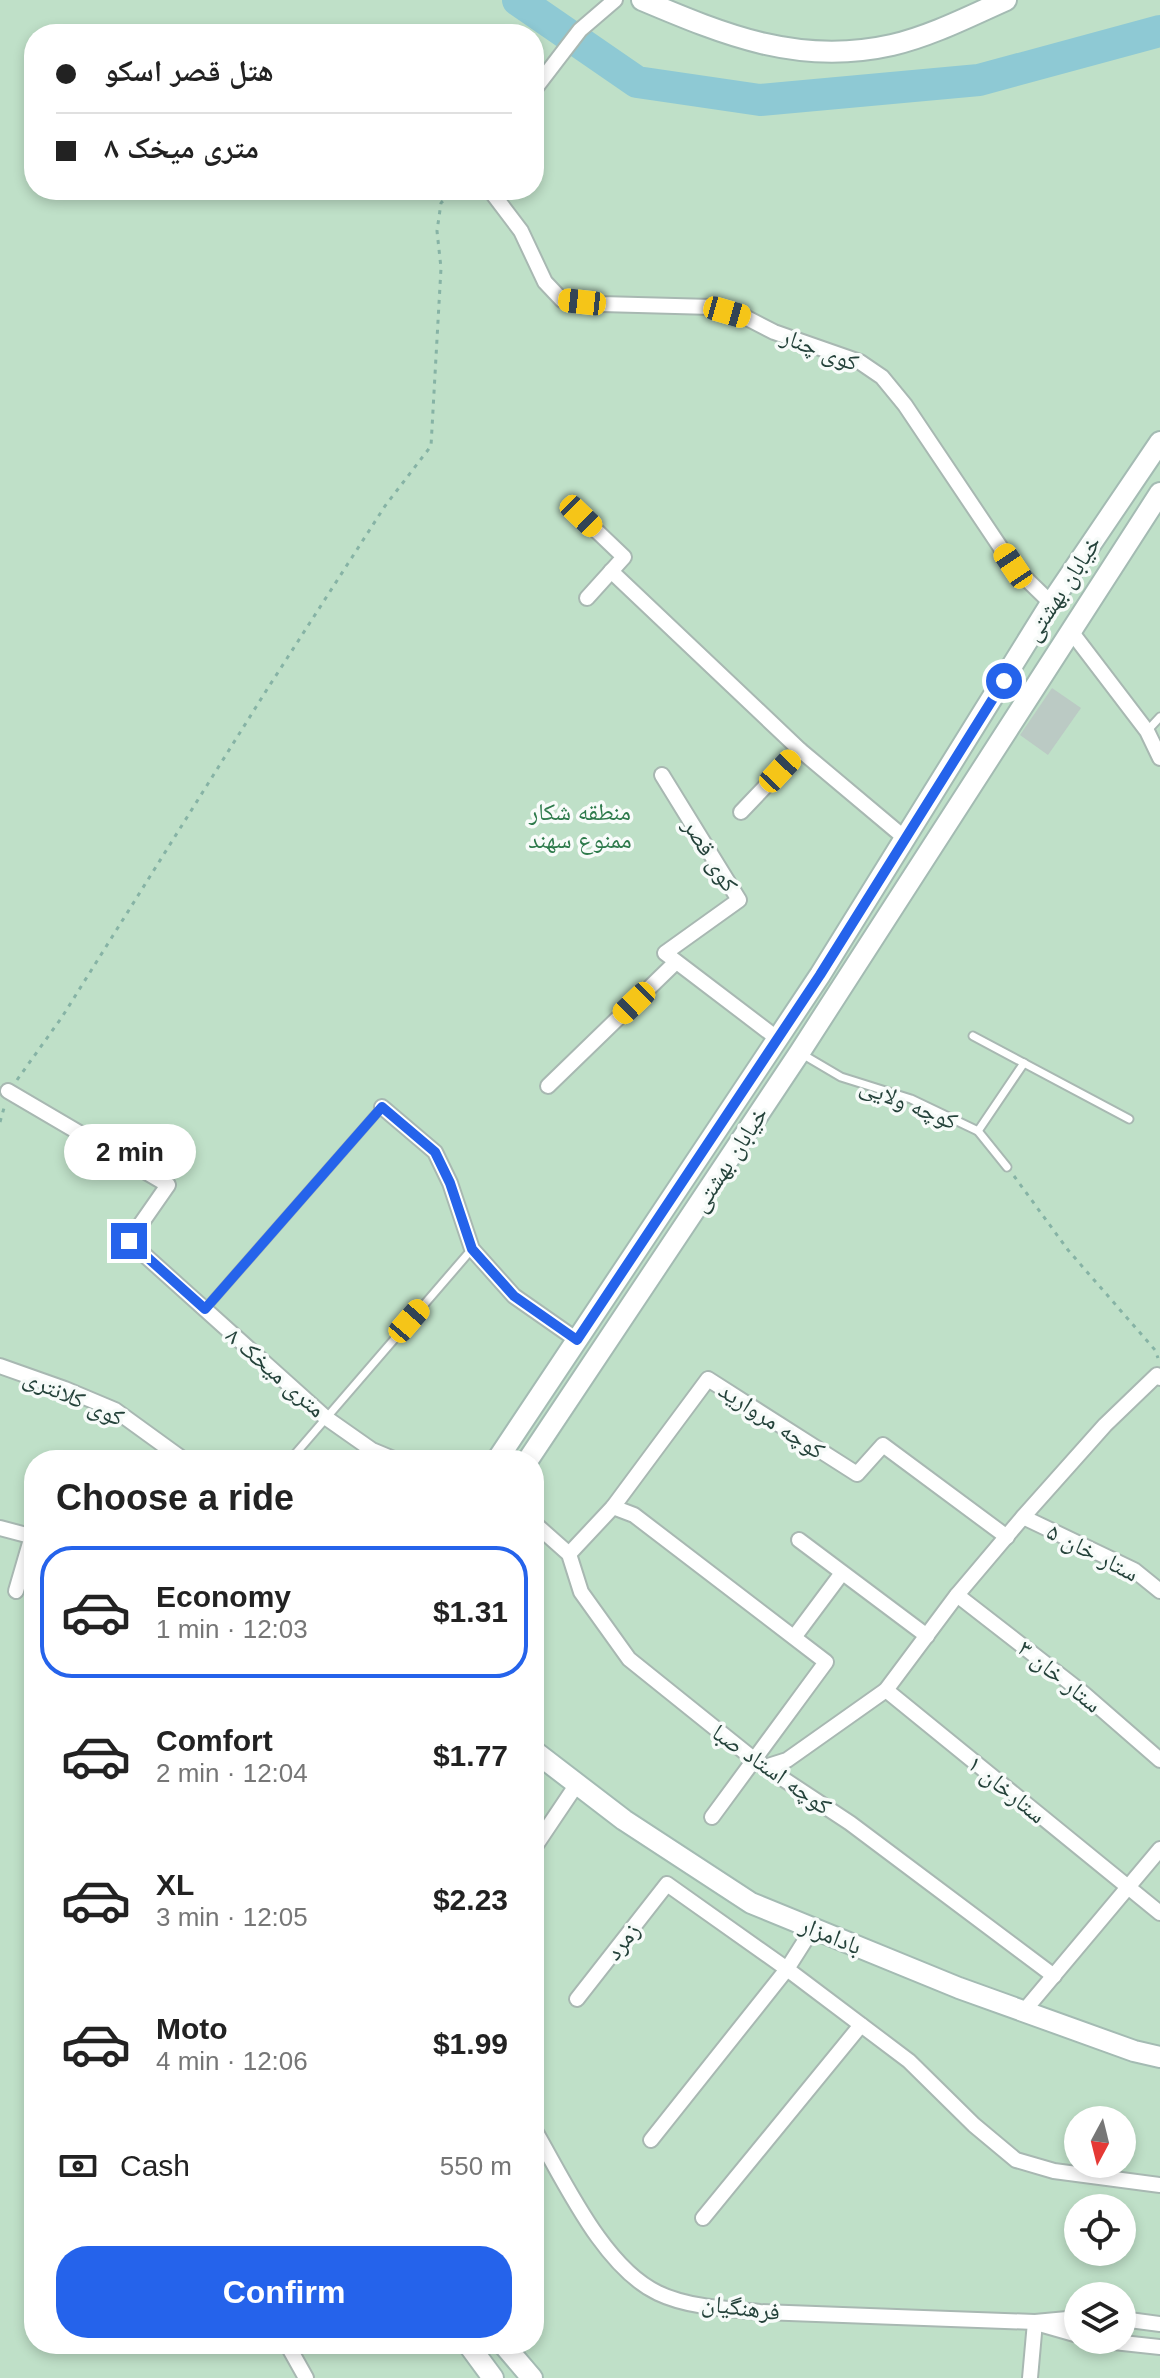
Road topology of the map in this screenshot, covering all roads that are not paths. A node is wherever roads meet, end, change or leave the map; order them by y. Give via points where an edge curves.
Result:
1 (615, 0) edge
2 (642, 0) edge
3 (1006, 0) edge
4 (544, 77) edge
5 (498, 200) edge
6 (1160, 442) edge
7 (1160, 493) edge
8 (581, 516) dead end
9 (611, 571) junction
10 (587, 598) dead end
11 (1051, 603) junction
12 (1070, 630) junction
13 (1160, 717) edge
14 (1147, 731) junction
15 (800, 750) junction
16 (1160, 758) edge
17 (662, 775) dead end
18 (741, 812) dead end
19 (906, 839) junction
20 (676, 962) junction
21 (973, 1036) dead end
22 (778, 1039) junction
23 (800, 1052) junction
24 (1024, 1063) junction
25 (548, 1086) dead end
26 (8, 1091) road end
27 (382, 1107) joint
28 (1129, 1119) dead end
29 (978, 1131) junction
30 (1007, 1167) road end
31 (472, 1249) junction
32 (205, 1309) junction
33 (577, 1340) junction
34 (0, 1366) edge
35 (1158, 1376) edge
36 (325, 1417) junction
37 (170, 1450) edge
38 (298, 1450) edge
39 (372, 1450) edge
40 (504, 1450) edge
41 (535, 1450) edge
42 (613, 1507) junction
43 (1023, 1517) junction
44 (0, 1528) edge
45 (544, 1532) edge
46 (24, 1535) edge
47 (1007, 1537) junction
48 (799, 1540) dead end
49 (569, 1554) junction
50 (24, 1566) edge
51 (842, 1573) junction
52 (16, 1591) dead end
53 (1160, 1591) edge
54 (957, 1595) junction
55 (795, 1636) junction
56 (927, 1636) junction
57 (886, 1690) junction
58 (544, 1759) edge
59 (1160, 1760) edge
60 (760, 1764) junction
61 (577, 1784) junction
62 (712, 1817) dead end
63 (544, 1833) edge
64 (1160, 1849) edge
65 (1127, 1888) junction
66 (1160, 1913) edge
67 (813, 1928) junction
68 (787, 1969) junction
69 (1054, 1976) junction
70 (577, 1999) dead end
71 (1024, 2011) junction
72 (861, 2025) junction
73 (1160, 2057) edge
74 (651, 2140) dead end
75 (544, 2146) edge
76 (1160, 2185) edge
77 (703, 2218) dead end
78 (1064, 2319) edge
79 (1136, 2321) edge
80 (1035, 2322) junction
81 (1160, 2324) edge
82 (1064, 2331) edge
83 (1136, 2344) edge
84 (1160, 2347) edge
85 (293, 2354) edge
86 (475, 2354) edge
87 (512, 2354) edge
88 (306, 2378) edge
89 (493, 2378) edge
90 (532, 2378) edge
91 (1030, 2378) edge

1 - 4 street via 580,30
2 - 3 main road via 753,43 850,52 894,45
5 - 11 street, کوی چنار via 521,231 545,282 562,300 712,307 860,362 882,377 1013,566
6 - 11 main road, خیابان بهشتی
7 - 12 main road, خیابان بهشتی
8 - 9 street via 624,557
9 - 10 street
9 - 15 street
11 - 19 main road, خیابان بهشتی
12 - 14 street
12 - 23 main road, خیابان بهشتی
13 - 14 lane
14 - 16 street
15 - 18 street
15 - 19 street
17 - 20 street, کوی قصر via 739,900 665,953
19 - 22 main road, خیابان بهشتی
20 - 22 street
20 - 25 street
21 - 24 lane
22 - 33 main road, خیابان بهشتی
23 - 29 lane, کوچه ولایی via 841,1077 911,1099
23 - 41 main road, خیابان بهشتی
24 - 28 lane
24 - 29 lane
26 - 32 street, ۸ متری میخک via 168,1185 129,1241
27 - 31 street via 435,1152
27 - 32 lane
29 - 30 lane, کوچه ولایی
31 - 33 street via 514,1296
31 - 36 lane
32 - 36 street, ۸ متری میخک
33 - 40 main road, خیابان بهشتی
34 - 37 street, کوی کلانتری via 115,1410
35 - 43 street via 1105,1425
36 - 38 lane
36 - 39 street, ۸ متری میخک
42 - 47 street, کوچه مروارید via 708,1379 857,1474 883,1445
42 - 49 street
42 - 55 street via 634,1515
43 - 47 street
43 - 53 street, ستار خان ۵ via 1134,1570
44 - 46 street
45 - 49 street
47 - 54 street
48 - 51 street
49 - 60 street, کوچه استاد صبا via 581,1592 629,1659
50 - 52 street
51 - 55 street
51 - 56 street
54 - 56 street
54 - 59 street, ستار خان ۳
55 - 60 street via 826,1662
56 - 57 street
57 - 60 street via 787,1760
57 - 65 street, ستارخان ۱
58 - 61 main road, بادامزار
60 - 62 street
60 - 69 street, کوچه استاد صبا via 850,1823
61 - 63 street
61 - 67 main road, بادامزار via 751,1903
64 - 65 street
65 - 66 street, ستارخان ۱
65 - 69 street
67 - 68 street
67 - 71 main road, بادامزار
68 - 70 street, زمرد via 667,1884
68 - 72 street
68 - 74 street
69 - 71 street
71 - 73 main road, بادامزار
72 - 76 street via 909,2061 1016,2160 1054,2171
72 - 77 street
75 - 80 street, فرهنگیان via 620,2267 658,2293 716,2309
78 - 80 street, فرهنگیان
79 - 81 street
80 - 82 street, فرهنگیان
80 - 91 street
83 - 84 street
85 - 88 street
86 - 89 main road
87 - 90 main road

